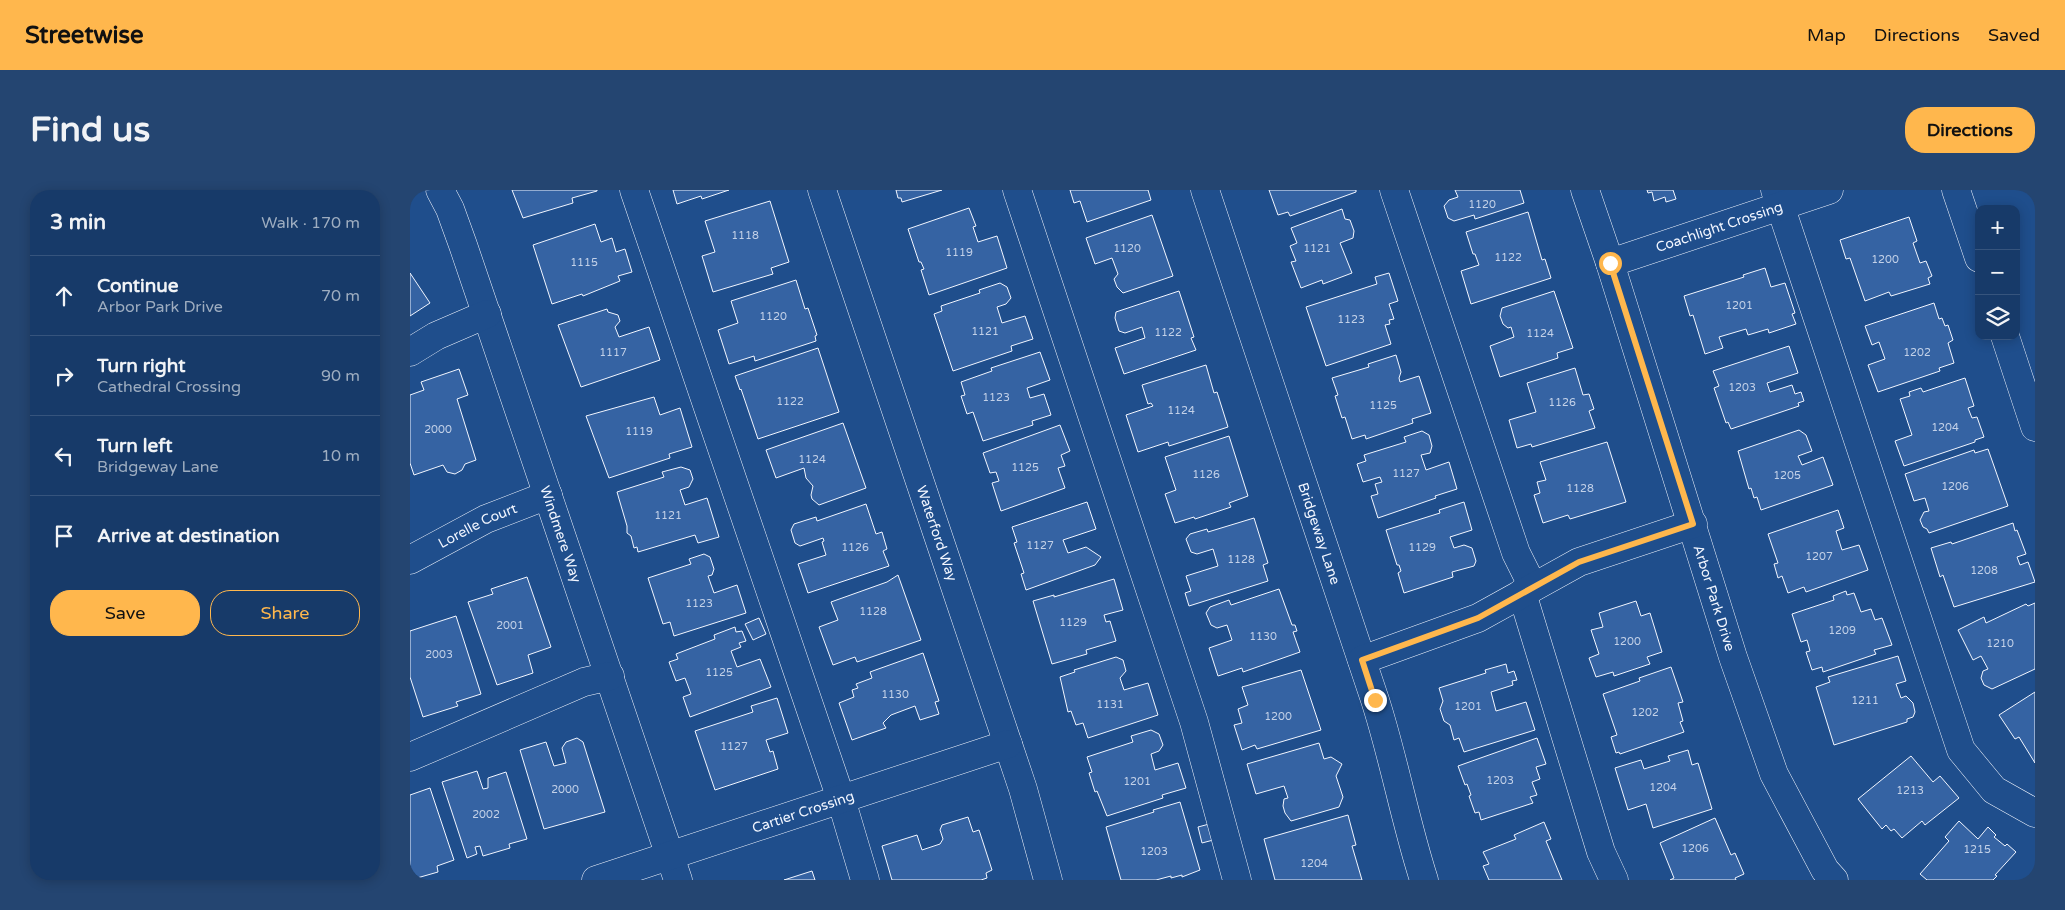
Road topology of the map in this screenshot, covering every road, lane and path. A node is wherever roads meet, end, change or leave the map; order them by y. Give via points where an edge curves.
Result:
1 (440, 190) edge
2 (634, 190) edge
3 (822, 190) edge
4 (1017, 190) edge
5 (1205, 190) edge
6 (1394, 190) edge
7 (1585, 190) edge
8 (1828, 190) edge
9 (1956, 190) edge
10 (1777, 198) edge
11 (1976, 250) edge
12 (1610, 263) junction
13 (487, 314) junction
14 (2006, 340) edge
15 (410, 352) edge
16 (2035, 427) edge
17 (548, 495) junction
18 (1693, 524) junction
19 (410, 560) edge
20 (1527, 590) junction
21 (1362, 660) junction
22 (610, 676) junction
23 (1008, 744) junction
24 (410, 757) edge
25 (841, 799) junction
26 (2035, 813) edge
27 (670, 854) junction
28 (596, 880) edge
29 (678, 880) edge
30 (865, 880) edge
31 (1048, 880) edge
32 (1237, 880) edge
33 (1424, 880) edge
34 (1614, 880) edge
35 (1834, 880) edge

1 - 13 street, Windmere Way via 461,238
2 - 25 street
3 - 23 street, Waterford Way
4 - 32 street via 1194,722
5 - 21 street, Bridgeway Lane
6 - 20 street
7 - 12 street, Arbor Park Drive
8 - 10 street, Coachlight Crossing
9 - 11 street
10 - 12 street, Coachlight Crossing
10 - 26 street via 1961,750 1994,790
12 - 18 street, Arbor Park Drive
13 - 15 street via 436,336
13 - 17 street, Windmere Way
14 - 16 street
17 - 19 street, Lorelle Court via 486,519
17 - 22 street, Windmere Way
18 - 20 street via 1579,562
18 - 35 street, Arbor Park Drive via 1733,657 1774,774 1825,870
20 - 21 street via 1478,618
20 - 34 street via 1601,852
21 - 33 street, Bridgeway Lane via 1390,749
22 - 24 street via 584,682
22 - 27 street, Windmere Way
23 - 25 street, Cartier Crossing
23 - 31 street, Waterford Way
25 - 27 street, Cartier Crossing
25 - 30 street
27 - 28 street, Cartier Crossing
27 - 29 street, Windmere Way

